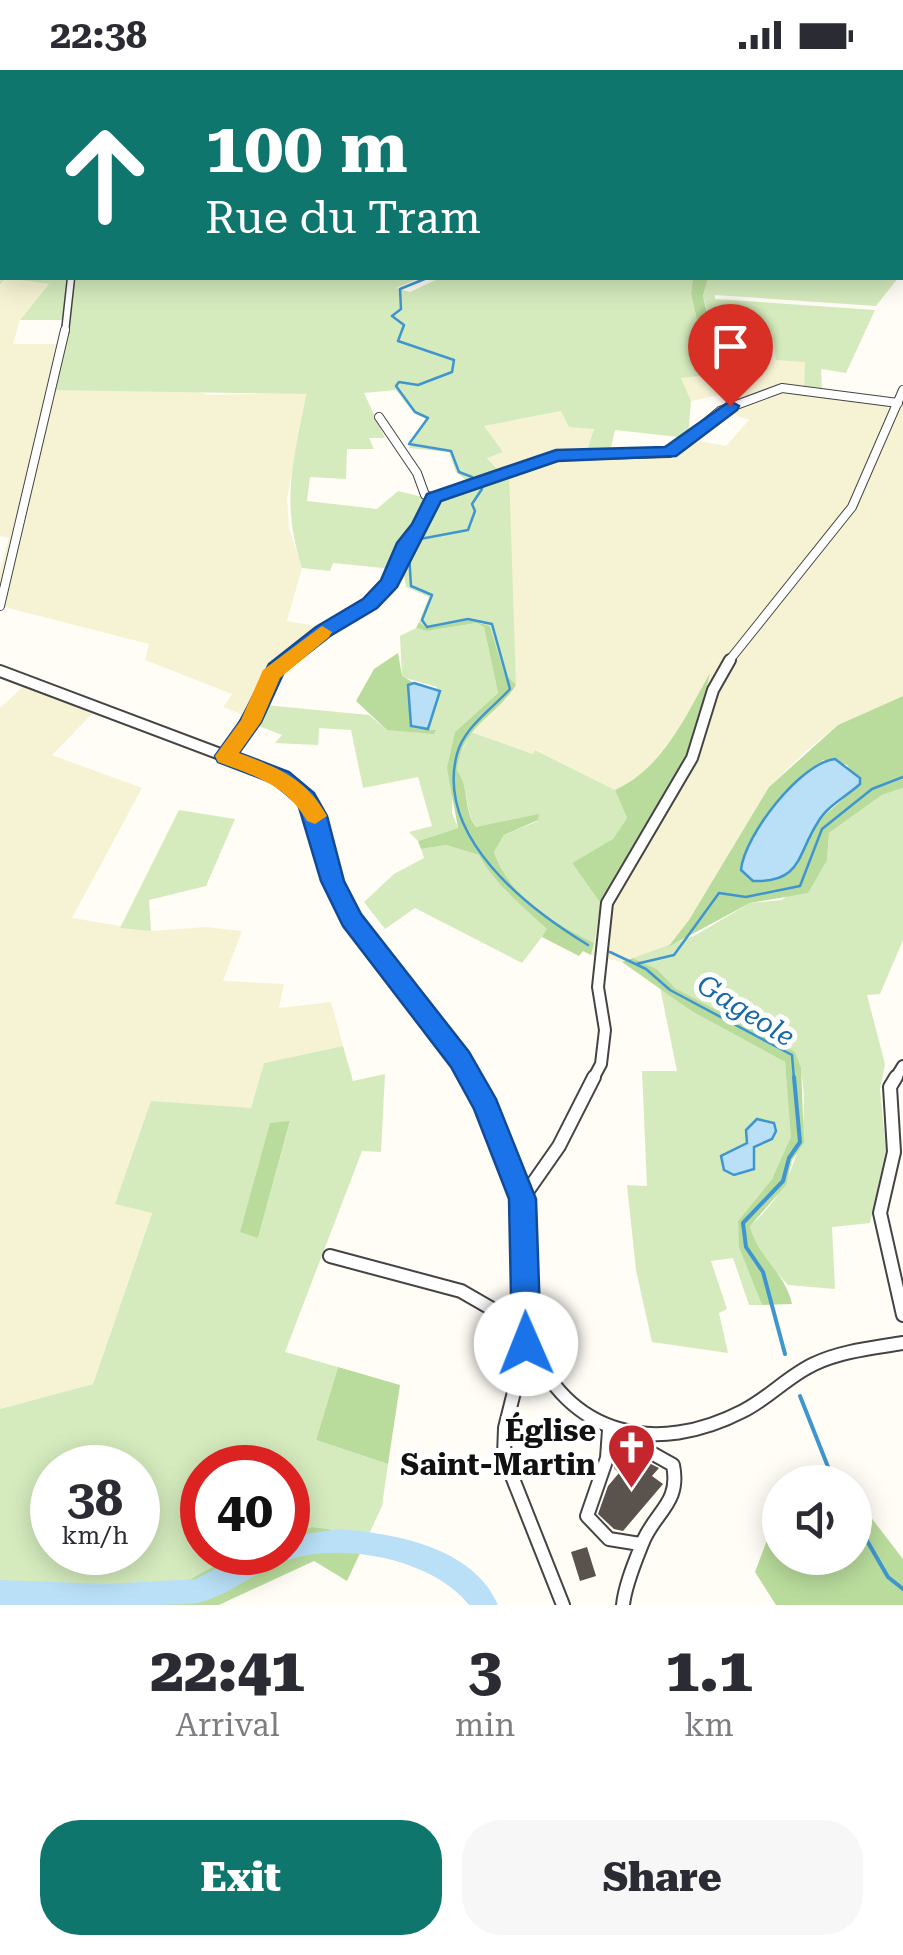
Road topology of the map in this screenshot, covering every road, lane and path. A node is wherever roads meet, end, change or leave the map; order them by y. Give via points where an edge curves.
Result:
1 (71, 280) edge
2 (903, 390) edge
3 (898, 403) junction
4 (379, 418) dead end
5 (433, 498) junction
6 (0, 606) edge
7 (0, 671) edge
8 (226, 756) junction
9 (903, 1066) edge
10 (522, 1199) junction
11 (330, 1256) dead end
12 (903, 1315) edge
13 (527, 1330) junction
14 (903, 1343) edge
15 (609, 1430) junction
16 (637, 1436) junction
17 (640, 1544) junction
18 (563, 1605) edge
19 (624, 1605) edge

1 - 6 street via 67,323
2 - 3 street
3 - 5 street via 782,388 720,411 670,452 556,456
3 - 10 street via 852,508 719,676 692,758 618,878 606,904 598,967 605,1030 601,1064 559,1146
4 - 5 street via 388,440 418,466 425,495
5 - 8 street via 390,583 276,668
7 - 8 street
8 - 10 street via 281,778 312,807 332,881 352,920 460,1059
9 - 12 street via 890,1088 894,1152 880,1213
10 - 13 street
11 - 13 street via 461,1292
13 - 15 street via 535,1356 561,1390
13 - 18 street via 504,1456
14 - 16 street via 813,1364 706,1427
15 - 16 street
15 - 17 street via 607,1458 587,1516 609,1540
16 - 17 street via 648,1451 674,1465 679,1484 676,1500
17 - 19 street via 638,1562 624,1582

